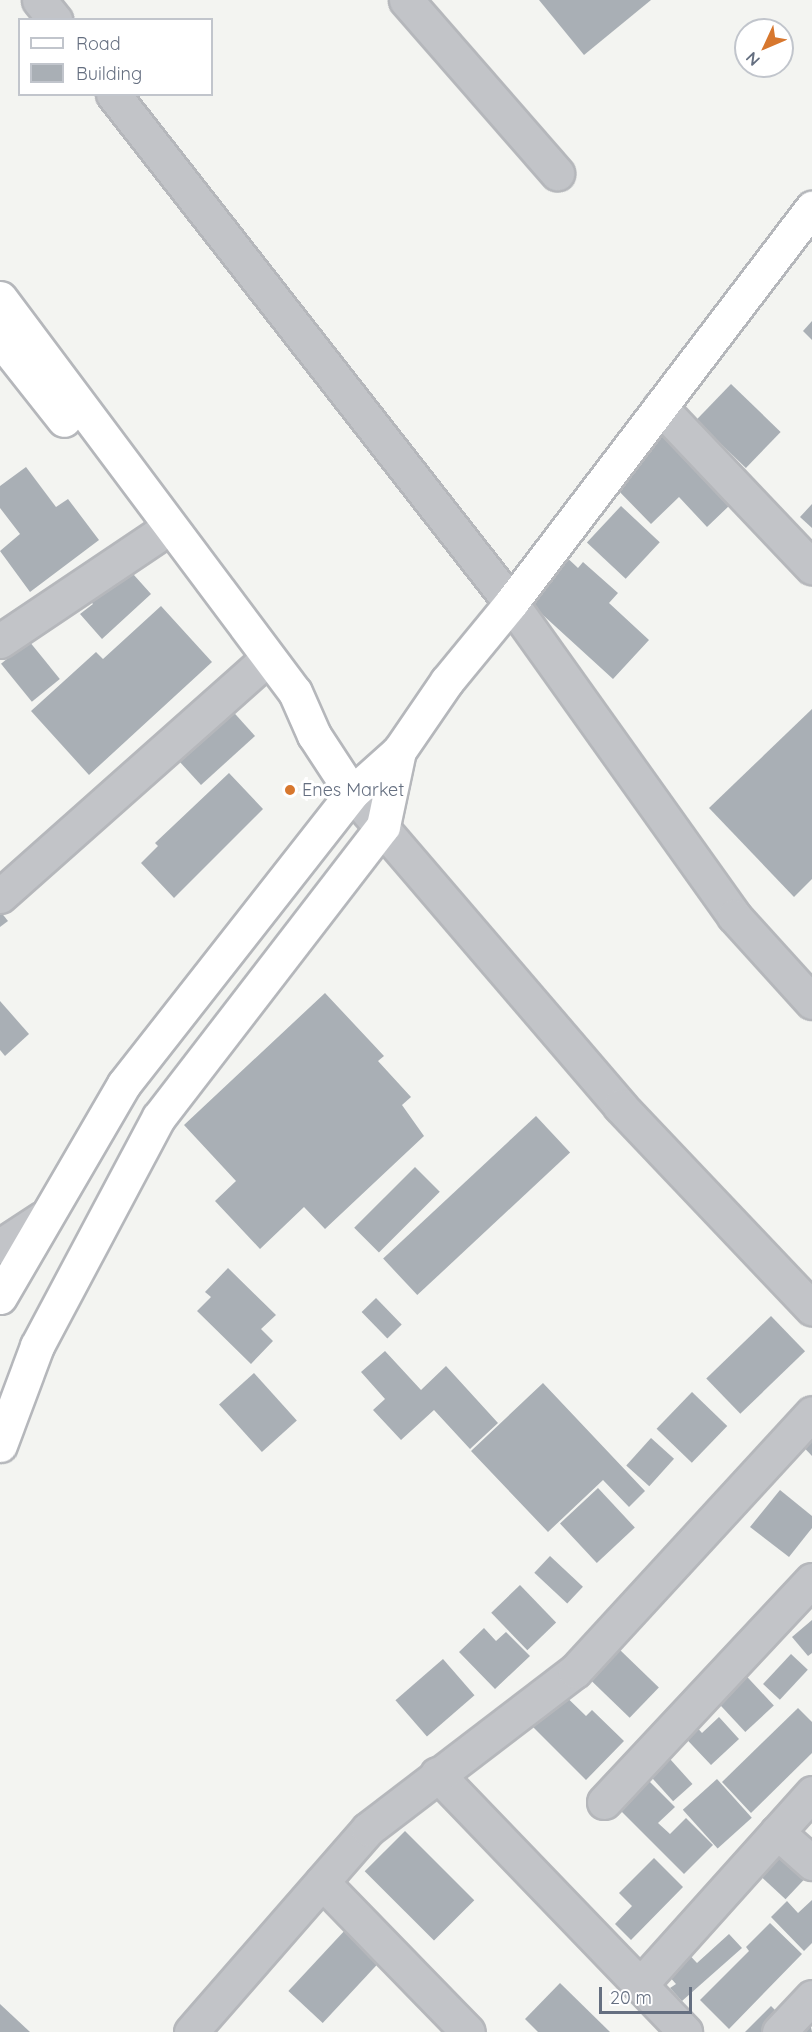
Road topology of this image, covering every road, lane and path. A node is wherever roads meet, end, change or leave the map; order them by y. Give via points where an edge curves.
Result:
1 (39, 0) edge
2 (406, 0) edge
3 (53, 18) edge
4 (115, 96) edge
5 (557, 173) dead end
6 (809, 219) edge
7 (0, 298) edge
8 (0, 339) edge
9 (660, 407) junction
10 (155, 537) junction
11 (812, 567) edge
12 (511, 603) junction
13 (0, 641) edge
14 (256, 669) junction
15 (314, 735) junction
16 (399, 751) junction
17 (352, 793) junction
18 (383, 826) junction
19 (0, 896) edge
20 (812, 1002) edge
21 (43, 1218) junction
22 (0, 1246) edge
23 (0, 1297) edge
24 (812, 1308) edge
25 (812, 1413) edge
26 (0, 1445) edge
27 (812, 1580) edge
28 (437, 1774) junction
29 (812, 1793) edge
30 (604, 1802) dead end
31 (777, 1832) junction
32 (812, 1863) edge
33 (322, 1882) junction
34 (640, 1985) junction
35 (812, 1997) edge
36 (208, 2026) edge
37 (468, 2032) edge
38 (686, 2032) edge
39 (779, 2032) edge

1 - 3 street
2 - 5 street
4 - 12 street
6 - 9 main road
7 - 15 main road via 296,692
8 - 10 main road
9 - 11 street
9 - 12 main road
10 - 13 street
10 - 14 main road
12 - 16 main road via 447,681
12 - 20 street via 734,916
14 - 15 main road via 283,707
14 - 19 street
15 - 17 main road
16 - 17 main road
16 - 18 main road
17 - 18 street
17 - 21 main road via 124,1084
18 - 24 street via 620,1106
18 - 26 main road via 159,1117 37,1346
21 - 22 street
21 - 23 main road
25 - 28 street via 574,1671
27 - 30 street
28 - 33 street via 368,1829
28 - 34 street
29 - 31 street
31 - 32 street
31 - 34 street
33 - 36 street
33 - 37 street
34 - 38 street
35 - 39 street

